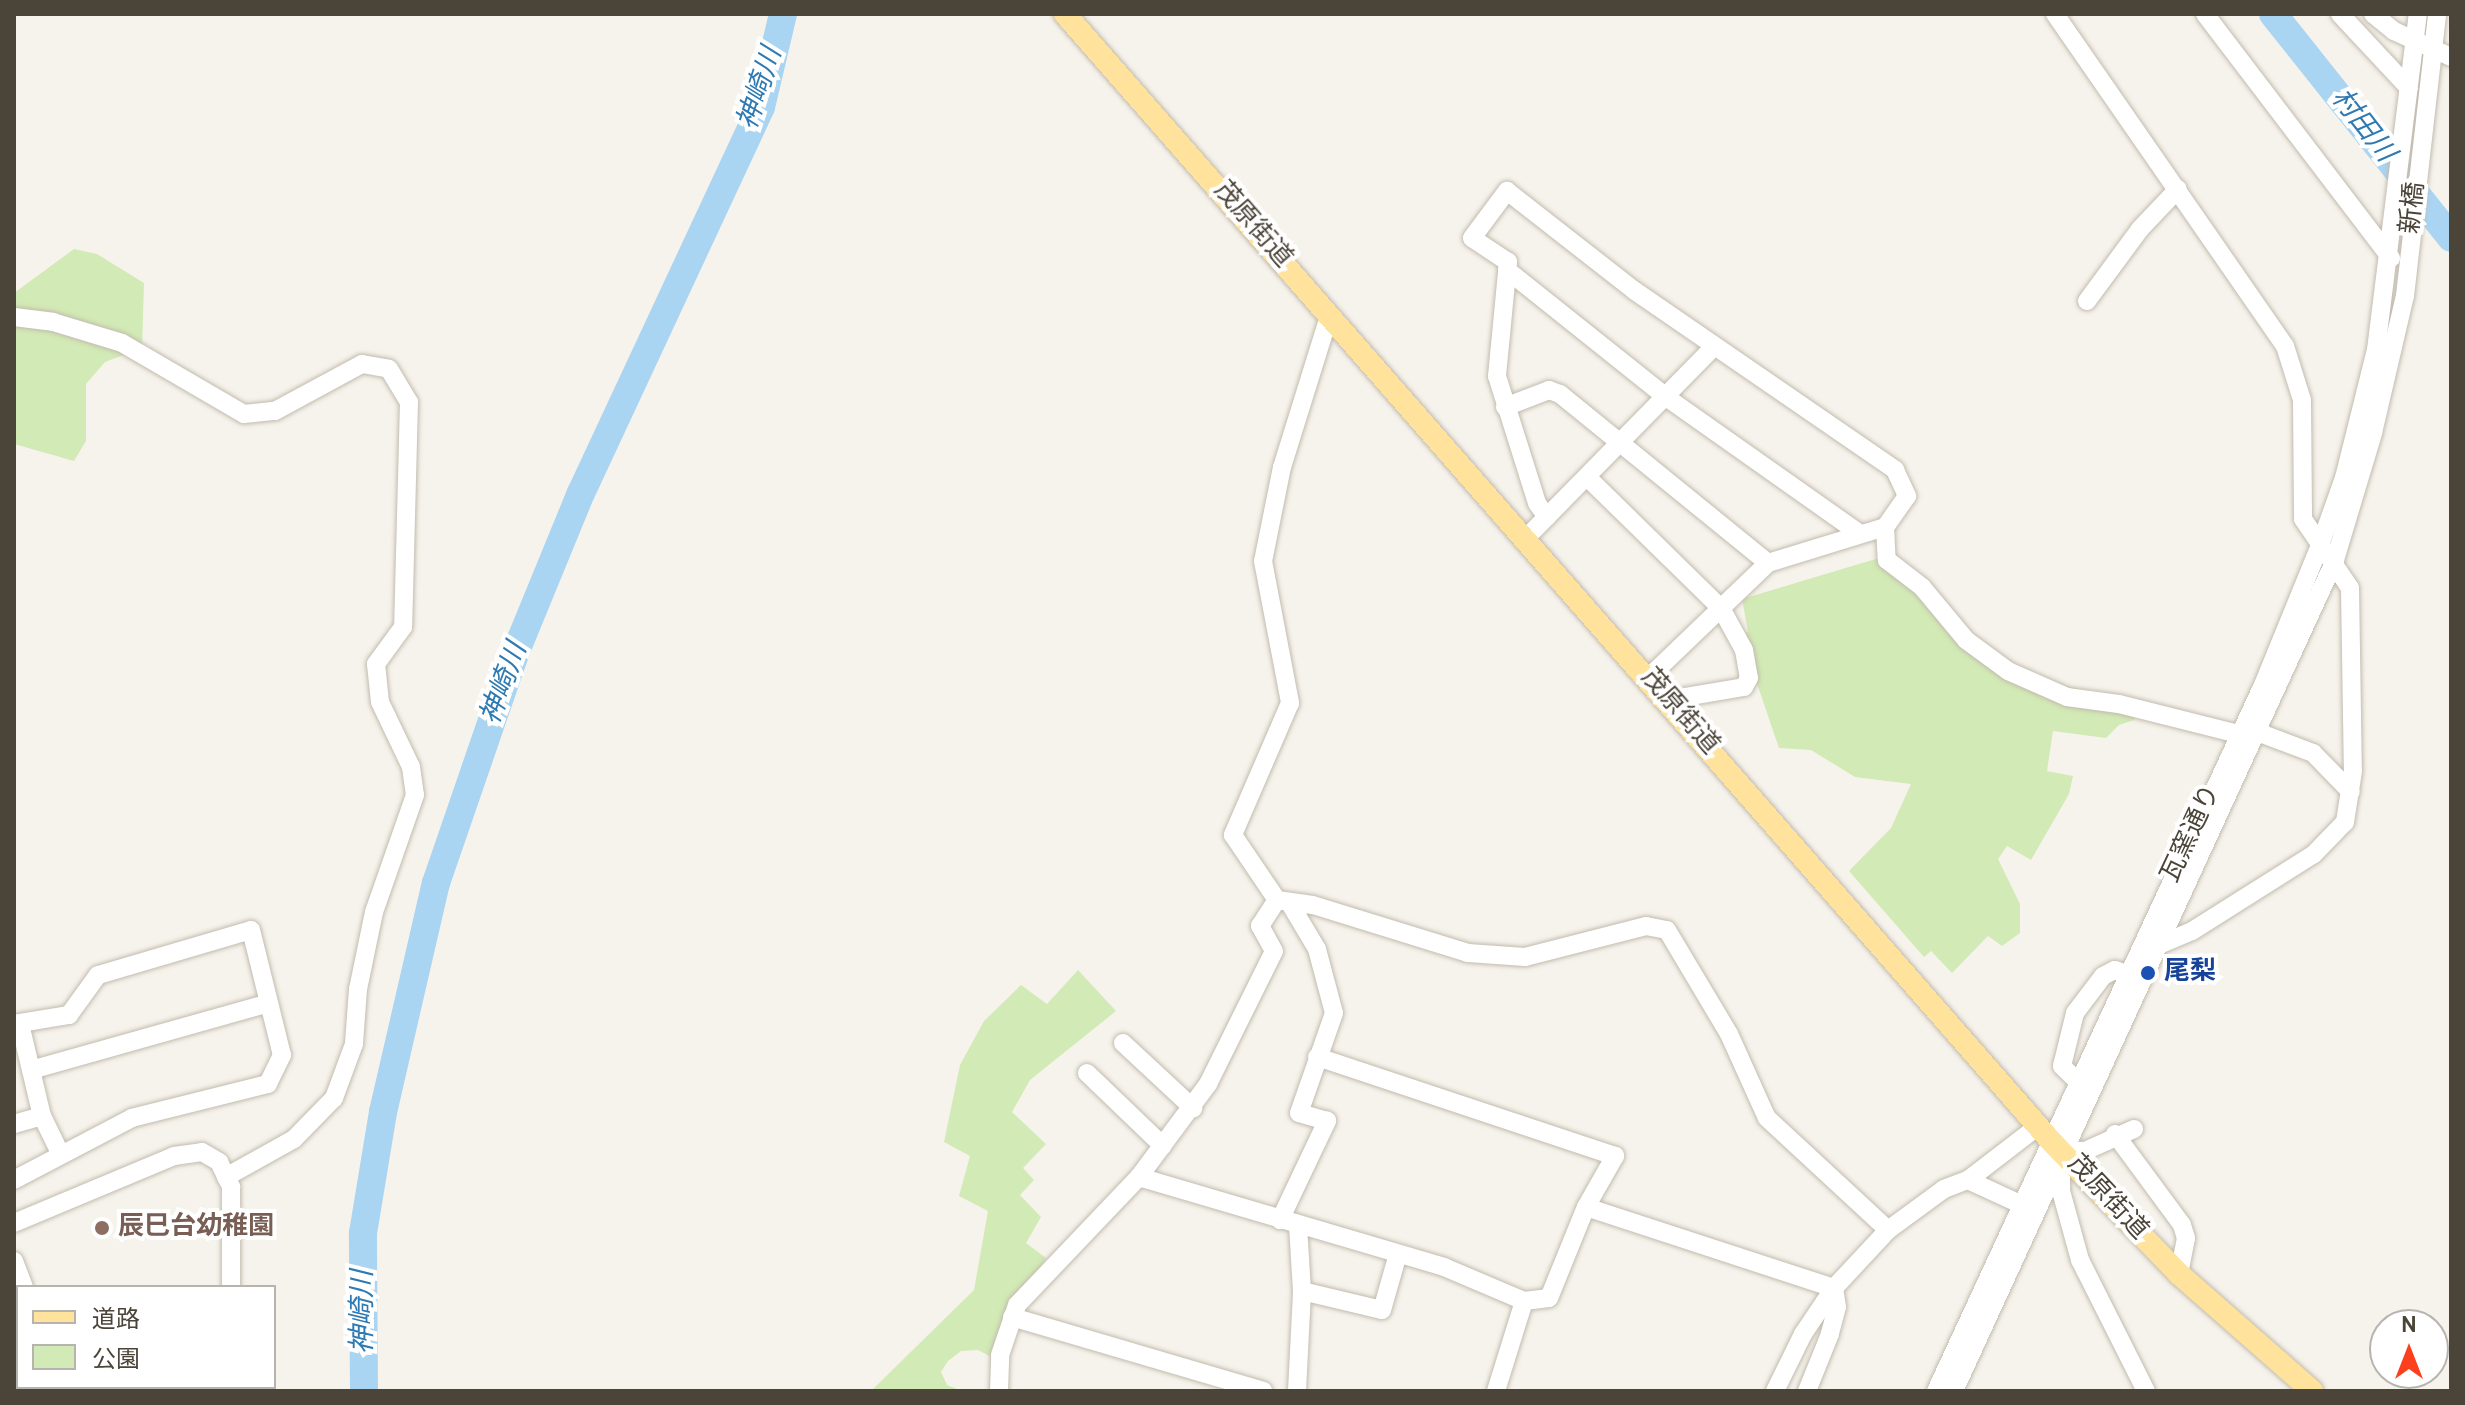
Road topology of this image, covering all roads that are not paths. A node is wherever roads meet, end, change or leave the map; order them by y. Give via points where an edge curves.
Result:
1 (1065, 14) edge
2 (2055, 14) edge
3 (2205, 14) edge
4 (2340, 14) edge
5 (2373, 14) edge
6 (2418, 14) edge
7 (2437, 14) edge
8 (2416, 42) junction
9 (2433, 49) junction
10 (2451, 57) edge
11 (2409, 88) junction
12 (2178, 189) junction
13 (2399, 261) junction
14 (1507, 270) junction
15 (2087, 301) dead end
16 (14, 317) edge
17 (1334, 320) junction
18 (1714, 347) junction
19 (1666, 397) junction
20 (1505, 407) junction
21 (1618, 445) junction
22 (1587, 477) junction
23 (1547, 517) junction
24 (1885, 527) junction
25 (1860, 534) junction
26 (1527, 537) junction
27 (2320, 545) junction
28 (2335, 560) junction
29 (1768, 563) junction
30 (1721, 608) junction
31 (1649, 677) junction
32 (1668, 700) junction
33 (2260, 733) junction
34 (2238, 734) junction
35 (2351, 792) junction
36 (1283, 901) junction
37 (2161, 944) junction
38 (2128, 975) junction
39 (269, 1003) junction
40 (17, 1024) edge
41 (1123, 1043) dead end
42 (1317, 1057) junction
43 (31, 1070) junction
44 (1087, 1073) dead end
45 (2076, 1080) junction
46 (1193, 1108) junction
47 (42, 1116) junction
48 (14, 1124) edge
49 (2134, 1129) dead end
50 (2115, 1134) junction
51 (2050, 1138) junction
52 (1163, 1146) junction
53 (61, 1155) junction
54 (226, 1177) junction
55 (1139, 1177) junction
56 (14, 1180) edge
57 (1968, 1180) junction
58 (2022, 1205) junction
59 (1586, 1207) junction
60 (14, 1223) edge
61 (1289, 1223) junction
62 (1888, 1230) junction
63 (1398, 1254) junction
64 (14, 1261) edge
65 (2179, 1274) junction
66 (23, 1285) edge
67 (228, 1285) edge
68 (1834, 1288) junction
69 (1302, 1291) junction
70 (1524, 1301) junction
71 (1012, 1317) junction
72 (999, 1391) edge
73 (1263, 1391) edge
74 (1297, 1391) edge
75 (1496, 1391) edge
76 (1775, 1391) edge
77 (1807, 1391) edge
78 (1936, 1391) edge
79 (1954, 1391) edge
80 (2146, 1391) edge
81 (2312, 1391) edge

1 - 17 main road, 茂原街道
2 - 12 street
3 - 13 street
4 - 11 street
5 - 8 street
6 - 8 street
7 - 9 street
8 - 9 street
8 - 11 street
9 - 10 street
9 - 13 street, 新橋
11 - 13 street, 新橋
12 - 15 street via 2140,229
12 - 27 street via 2285,346 2302,400 2303,519
13 - 27 street, 瓦窯通り via 2368,390
13 - 28 street, 瓦窯通り via 2373,433
14 - 18 street via 1508,262 1472,238 1507,191
14 - 19 street
14 - 20 street via 1497,376
16 - 54 street via 53,322 122,343 244,414 275,411 362,364 389,369 409,402 403,627 376,664 380,702 411,767 415,795 374,912 358,989 354,1044 334,1098 294,1139
17 - 26 main road, 茂原街道
17 - 36 street via 1326,326 1282,467 1263,561 1290,703 1233,835
18 - 19 street
18 - 24 street via 1895,470 1907,496
19 - 21 street
19 - 25 street
20 - 21 street via 1549,390
20 - 23 street via 1537,503
21 - 22 street
21 - 29 street
22 - 23 street
22 - 30 street
23 - 26 street
24 - 25 street
24 - 34 street via 1883,555 1922,587 1966,640 2008,671 2067,697 2119,704
25 - 29 street
26 - 31 main road, 茂原街道
27 - 28 street
27 - 34 street, 瓦窯通り
28 - 33 street, 瓦窯通り
28 - 35 street via 2351,597
29 - 30 street
30 - 31 street
30 - 32 street via 1744,650 1749,678 1744,687
31 - 32 main road, 茂原街道
32 - 51 main road, 茂原街道
33 - 35 street via 2313,753
33 - 37 street, 瓦窯通り
34 - 38 street, 瓦窯通り
35 - 37 street via 2345,822 2332,841 2192,931
36 - 42 street via 1317,949 1334,1013
36 - 46 street via 1260,926 1274,951
36 - 62 street via 1485,957 1545,954 1646,926 1667,930 1729,1034 1767,1118
37 - 51 street, 瓦窯通り
38 - 45 street, 瓦窯通り
38 - 45 street via 2115,970 2103,976 2075,1013 2062,1066
39 - 40 street via 251,930 98,975 69,1015
39 - 43 street
39 - 53 street via 282,1055 268,1084 132,1118
40 - 43 street
41 - 46 street
42 - 59 street via 1615,1156
42 - 61 street via 1299,1113 1327,1121
43 - 47 street
44 - 52 street
45 - 51 street, 瓦窯通り
46 - 52 street
47 - 48 street
47 - 53 street
49 - 50 street
50 - 51 street via 2085,1151
50 - 65 street via 2182,1225 2186,1238
51 - 57 street
51 - 58 street, 瓦窯通り
51 - 65 main road, 茂原街道
51 - 79 street, 瓦窯通り
51 - 80 street via 2065,1216 2080,1260
52 - 55 street
53 - 56 street
54 - 60 street via 211,1156 188,1152
54 - 67 street via 232,1196
55 - 61 street
55 - 71 street via 1036,1282
57 - 58 street
57 - 62 street via 1944,1189
58 - 78 street, 瓦窯通り
59 - 68 street
59 - 70 street via 1549,1298
61 - 63 street
61 - 69 street
62 - 68 street
63 - 69 street via 1382,1310
63 - 70 street
64 - 66 street
65 - 81 main road, 茂原街道
68 - 76 street via 1803,1334
68 - 77 street via 1837,1307 1830,1334
69 - 74 street
70 - 75 street
71 - 72 street via 1000,1355
71 - 73 street

